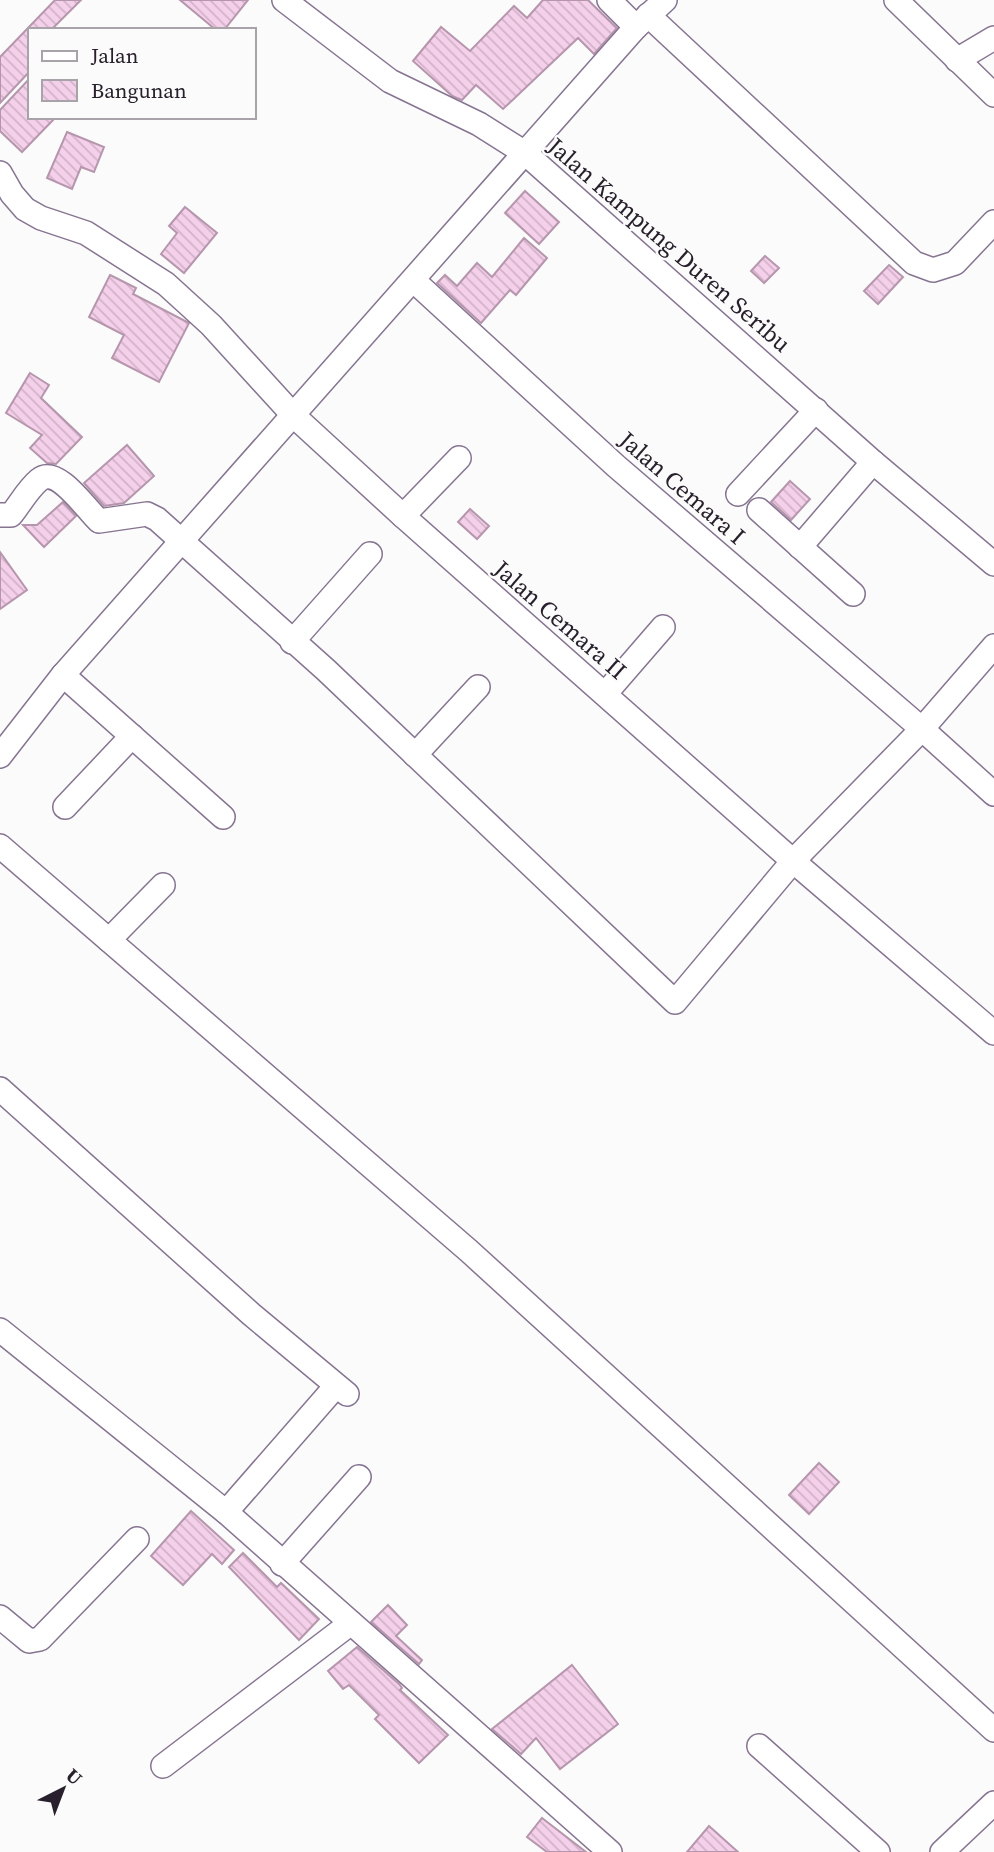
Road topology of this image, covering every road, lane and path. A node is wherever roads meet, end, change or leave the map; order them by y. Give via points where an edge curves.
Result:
1 (284, 0) edge
2 (610, 0) edge
3 (895, 0) edge
4 (650, 14) edge
5 (994, 38) edge
6 (957, 60) junction
7 (994, 95) edge
8 (525, 153) junction
9 (0, 173) edge
10 (994, 222) edge
11 (413, 280) junction
12 (816, 410) junction
13 (294, 416) junction
14 (458, 458) dead end
15 (873, 462) junction
16 (738, 494) dead end
17 (759, 510) dead end
18 (0, 514) edge
19 (403, 516) junction
20 (181, 541) junction
21 (800, 547) junction
22 (370, 554) dead end
23 (994, 564) edge
24 (853, 594) dead end
25 (663, 627) dead end
26 (292, 642) junction
27 (994, 646) edge
28 (63, 675) junction
29 (478, 687) dead end
30 (605, 694) junction
31 (922, 729) junction
32 (132, 736) junction
33 (415, 755) junction
34 (0, 756) edge
35 (994, 794) edge
36 (65, 807) dead end
37 (223, 817) dead end
38 (0, 846) edge
39 (793, 861) junction
40 (163, 885) dead end
41 (109, 940) junction
42 (994, 1034) edge
43 (0, 1089) edge
44 (1, 1333) edge
45 (359, 1476) dead end
46 (226, 1512) junction
47 (137, 1539) dead end
48 (282, 1564) junction
49 (0, 1617) edge
50 (351, 1623) junction
51 (994, 1730) edge
52 (759, 1746) dead end
53 (163, 1766) dead end
54 (994, 1803) edge
55 (610, 1852) edge
56 (878, 1852) edge
57 (942, 1852) edge

1 - 8 street, Jalan Kampung Duren Seribu via 390,81 479,124
2 - 4 street
3 - 6 street
4 - 8 street
4 - 10 street via 914,263 933,270 955,263
5 - 6 street
6 - 7 street
8 - 11 street
8 - 12 street, Jalan Kampung Duren Seribu
9 - 13 street, Jalan Cemara II via 25,209 86,233 166,284 211,325
11 - 13 street
11 - 31 street, Jalan Cemara I via 616,466
12 - 15 street, Jalan Kampung Duren Seribu
12 - 16 street
13 - 19 street, Jalan Cemara II
13 - 20 street
14 - 19 street
15 - 21 street
15 - 23 street, Jalan Kampung Duren Seribu
17 - 21 street
18 - 20 street via 11,515 37,481 52,476 99,521 147,514
19 - 30 street, Jalan Cemara II
20 - 26 street
20 - 28 street
21 - 24 street
22 - 26 street
25 - 30 street
26 - 33 street
27 - 31 street
28 - 32 street
28 - 34 street
29 - 33 street
30 - 39 street, Jalan Cemara II
31 - 35 street, Jalan Cemara I
31 - 39 street
32 - 36 street
32 - 37 street
33 - 39 street via 675,1002
38 - 41 street
39 - 42 street, Jalan Cemara II
40 - 41 street
41 - 51 street via 469,1251
43 - 46 street via 341,1390
44 - 46 street
45 - 48 street
46 - 48 street
47 - 49 street via 40,1639 29,1641
48 - 50 street
50 - 53 street
50 - 55 street
52 - 56 street
54 - 57 street

